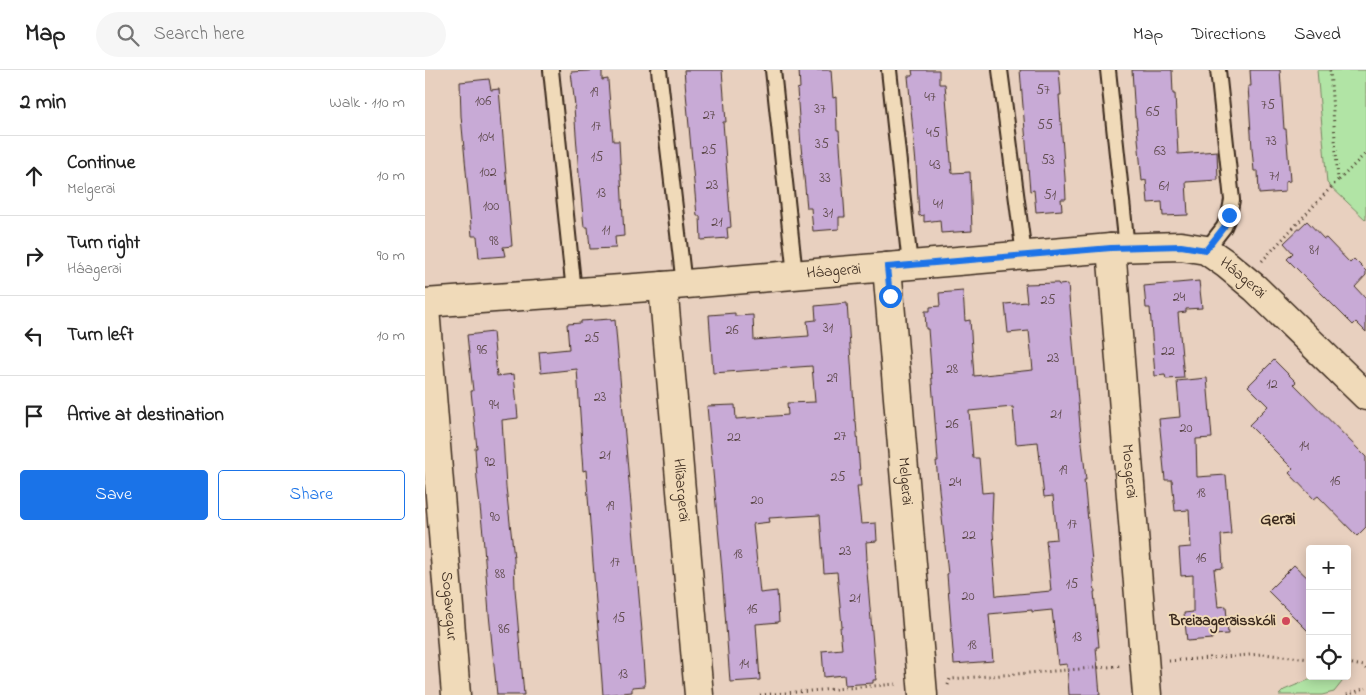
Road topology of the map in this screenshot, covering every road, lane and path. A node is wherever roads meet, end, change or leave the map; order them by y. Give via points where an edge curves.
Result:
1 (551, 70) edge
2 (659, 70) edge
3 (773, 70) edge
4 (889, 70) edge
5 (1000, 70) edge
6 (1108, 70) edge
7 (1218, 70) edge
8 (1330, 70) edge
9 (1366, 153) edge
10 (1338, 180) junction
11 (1119, 248) junction
12 (1206, 250) junction
13 (1024, 256) junction
14 (899, 266) junction
15 (795, 275) junction
16 (1245, 279) junction
17 (674, 285) junction
18 (574, 292) junction
19 (425, 303) edge
20 (426, 327) edge
21 (1366, 396) edge
22 (425, 472) edge
23 (441, 499) junction
24 (1306, 658) edge
25 (1165, 661) dead end
26 (1351, 663) edge
27 (1124, 665) dead end
28 (1366, 669) edge
29 (1366, 688) edge
30 (923, 690) edge
31 (456, 695) edge
32 (699, 695) edge
33 (760, 695) edge
34 (1147, 695) edge
35 (1347, 695) edge

1 - 18 lane
2 - 17 lane
3 - 15 lane
4 - 14 lane
5 - 13 lane
6 - 11 lane
7 - 12 lane via 1232,200 1224,227
8 - 10 path
9 - 10 path
10 - 16 path
11 - 12 street, Háagerði via 1181,246
11 - 13 street, Háagerði
11 - 34 street, Mosgerði
12 - 16 street, Háagerði
13 - 14 street, Háagerði
14 - 15 street, Háagerði
14 - 30 street, Melgerði
15 - 17 street, Háagerði
16 - 21 street, Háagerði
17 - 18 street, Háagerði
17 - 32 street, Hlíðargerði
18 - 19 street, Háagerði
20 - 23 street, Sogavegur
22 - 23 lane
23 - 31 street, Sogavegur
24 - 25 path via 1263,654
26 - 28 path
27 - 30 path via 950,679
29 - 35 path
30 - 33 path

